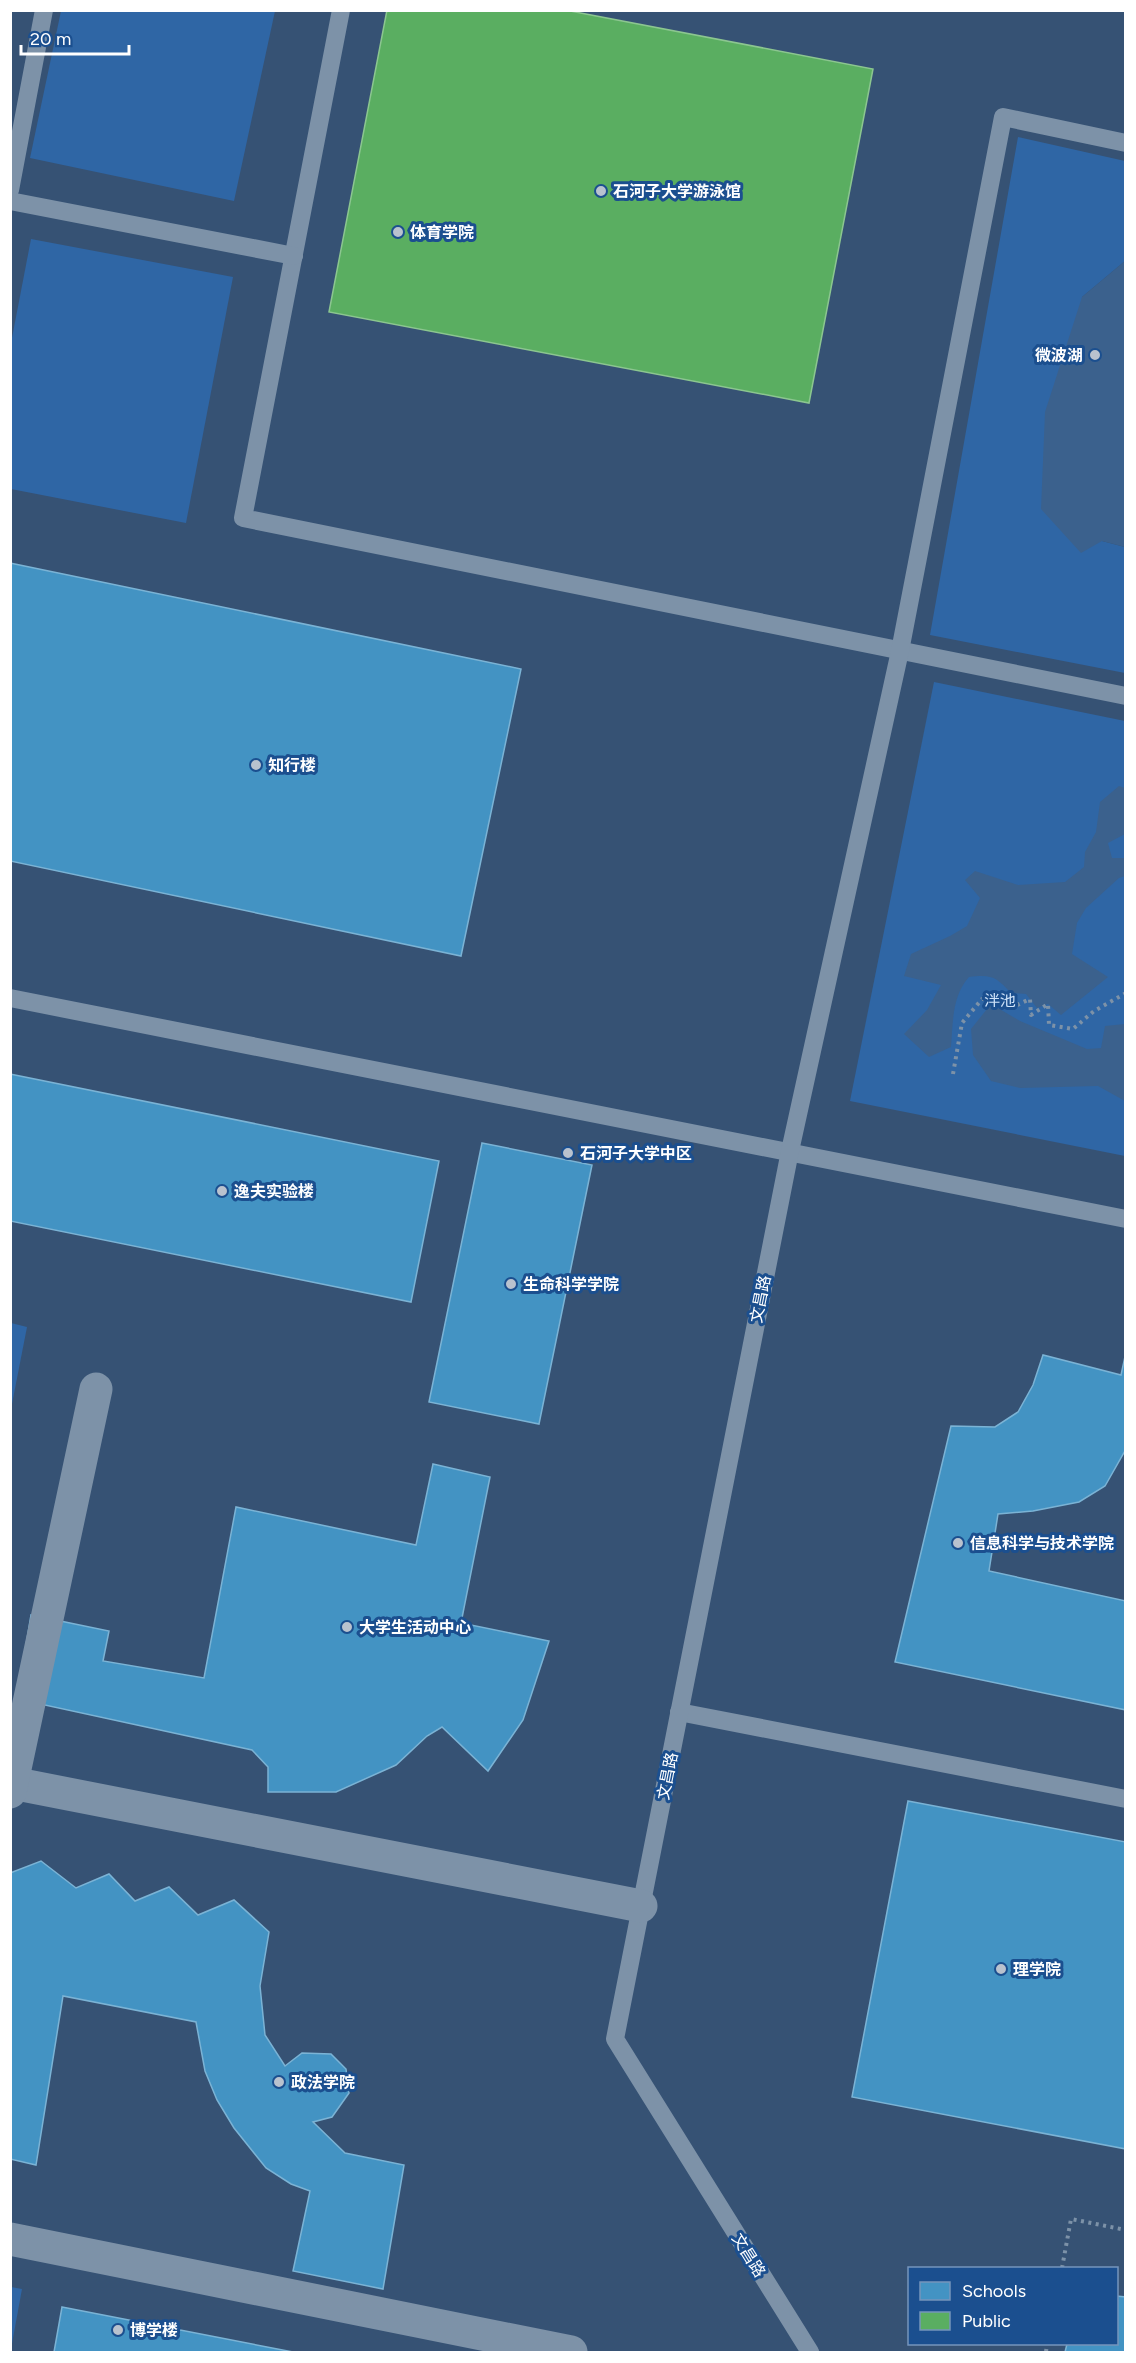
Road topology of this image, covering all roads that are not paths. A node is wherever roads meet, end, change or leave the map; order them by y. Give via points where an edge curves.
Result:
1 (44, 10) edge
2 (341, 10) edge
3 (1125, 143) edge
4 (10, 190) edge
5 (10, 201) edge
6 (294, 256) junction
7 (900, 651) junction
8 (1125, 696) edge
9 (10, 998) edge
10 (790, 1151) junction
11 (1125, 1219) edge
12 (96, 1389) dead end
13 (679, 1712) junction
14 (11, 1788) edge
15 (1125, 1799) edge
16 (641, 1906) junction
17 (10, 2240) edge
18 (571, 2352) edge
19 (810, 2352) edge

1 - 4 lane
2 - 6 lane
3 - 7 lane, 文昌路 via 1003,117
5 - 6 lane
6 - 7 lane via 243,518
7 - 8 lane
7 - 10 lane, 文昌路
9 - 10 lane
10 - 11 lane
10 - 13 lane, 文昌路
12 - 14 street
13 - 15 lane
13 - 16 lane, 文昌路
14 - 16 street
16 - 19 lane, 文昌路 via 615,2039
17 - 18 street

